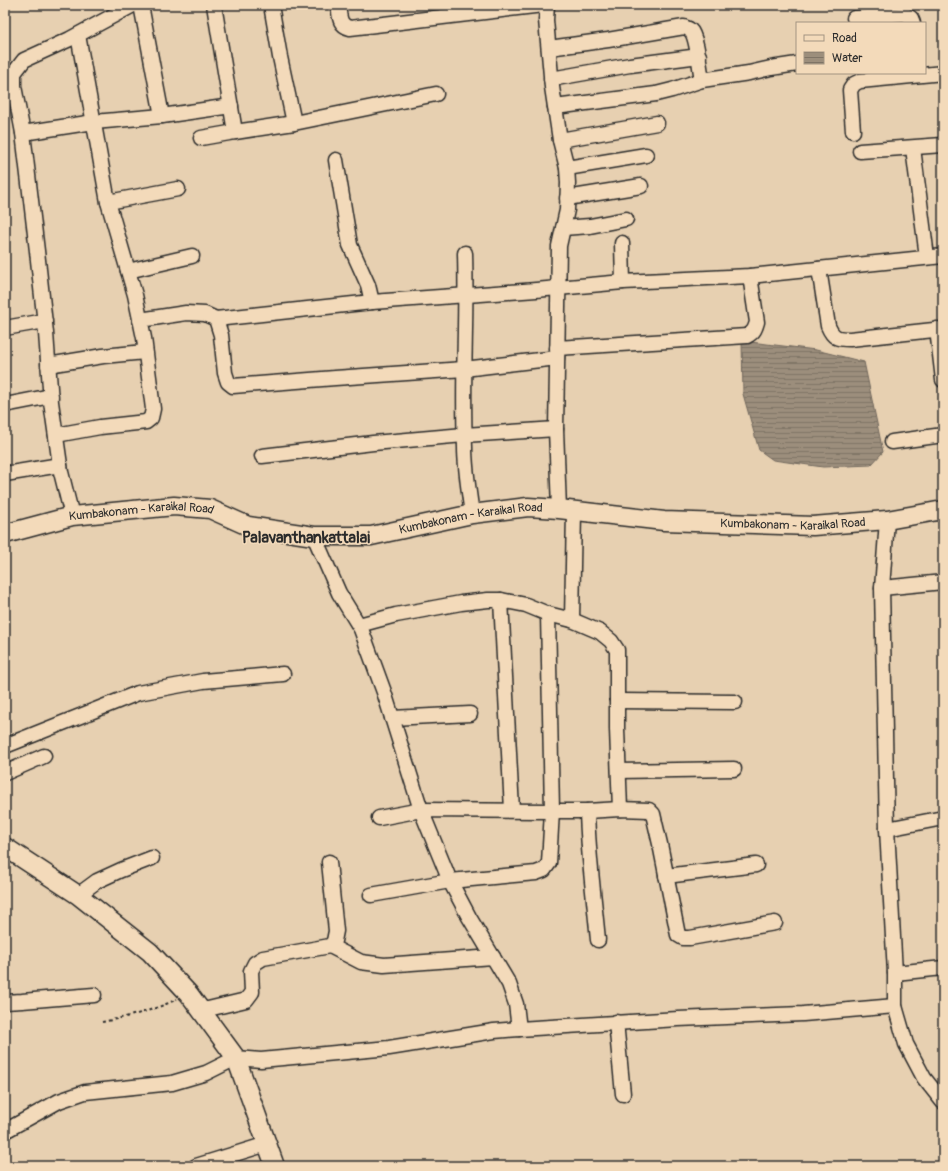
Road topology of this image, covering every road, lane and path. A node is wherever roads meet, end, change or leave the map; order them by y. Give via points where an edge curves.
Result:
1 (133, 5) edge
2 (141, 5) edge
3 (214, 5) edge
4 (271, 5) edge
5 (338, 5) edge
6 (543, 5) edge
7 (547, 5) edge
8 (854, 18) dead end
9 (913, 22) edge
10 (78, 35) junction
11 (549, 48) junction
12 (698, 56) junction
13 (796, 64) edge
14 (943, 73) edge
15 (919, 74) edge
16 (926, 74) edge
17 (551, 79) junction
18 (702, 80) junction
19 (436, 94) dead end
20 (231, 106) junction
21 (555, 107) junction
22 (162, 116) junction
23 (94, 122) junction
24 (294, 123) junction
25 (657, 124) dead end
26 (853, 131) dead end
27 (235, 132) junction
28 (23, 133) junction
29 (201, 138) dead end
30 (560, 140) junction
31 (943, 145) edge
32 (913, 148) junction
33 (860, 152) dead end
34 (646, 155) dead end
35 (336, 160) dead end
36 (567, 168) junction
37 (641, 186) dead end
38 (178, 189) dead end
39 (567, 198) junction
40 (108, 202) junction
41 (626, 219) dead end
42 (563, 228) junction
43 (622, 243) dead end
44 (465, 253) dead end
45 (192, 256) dead end
46 (943, 256) edge
47 (927, 257) junction
48 (819, 269) junction
49 (128, 272) junction
50 (750, 276) junction
51 (623, 282) junction
52 (558, 287) junction
53 (466, 295) junction
54 (372, 302) junction
55 (140, 320) junction
56 (216, 320) junction
57 (45, 321) junction
58 (5, 328) edge
59 (940, 329) edge
60 (145, 352) junction
61 (557, 353) junction
62 (48, 365) junction
63 (464, 369) junction
64 (943, 380) edge
65 (51, 396) junction
66 (5, 405) edge
67 (556, 428) junction
68 (56, 435) junction
69 (464, 435) junction
70 (943, 435) edge
71 (892, 442) dead end
72 (262, 456) dead end
73 (60, 465) junction
74 (5, 474) edge
75 (566, 510) junction
76 (943, 510) edge
77 (472, 514) junction
78 (72, 516) junction
79 (887, 520) junction
80 (5, 534) edge
81 (314, 536) junction
82 (943, 582) edge
83 (882, 588) junction
84 (501, 600) junction
85 (548, 614) junction
86 (572, 620) junction
87 (358, 625) junction
88 (283, 674) dead end
89 (617, 700) junction
90 (735, 702) dead end
91 (470, 714) dead end
92 (392, 718) junction
93 (5, 746) edge
94 (44, 756) dead end
95 (734, 769) dead end
96 (619, 771) junction
97 (5, 773) edge
98 (620, 809) junction
99 (421, 810) junction
100 (512, 810) junction
101 (552, 811) junction
102 (587, 811) junction
103 (379, 818) dead end
104 (943, 818) edge
105 (888, 829) junction
106 (5, 847) edge
107 (152, 858) dead end
108 (329, 862) dead end
109 (756, 865) dead end
110 (666, 876) junction
111 (450, 882) junction
112 (78, 895) junction
113 (371, 895) dead end
114 (775, 923) dead end
115 (598, 940) dead end
116 (330, 946) junction
117 (493, 957) junction
118 (943, 968) edge
119 (895, 973) junction
120 (189, 994) junction
121 (94, 995) dead end
122 (5, 1002) edge
123 (895, 1006) junction
124 (200, 1009) junction
125 (102, 1022) dead end
126 (616, 1022) junction
127 (519, 1029) junction
128 (236, 1058) junction
129 (623, 1094) dead end
130 (943, 1102) edge
131 (5, 1131) edge
132 (267, 1144) junction
133 (196, 1166) edge
134 (276, 1166) edge

1 - 10 street
2 - 22 street
3 - 20 street
4 - 24 street
5 - 6 street via 341,22 350,28
7 - 11 street
8 - 9 street via 905,14
10 - 23 street
10 - 28 street via 24,60 14,73
11 - 12 street via 684,27 694,36
11 - 17 street
12 - 17 street
12 - 18 street
13 - 18 street
14 - 16 street
15 - 26 street via 860,81 854,84 850,90
17 - 21 street
18 - 21 street via 656,94
19 - 24 street
20 - 22 street
20 - 27 street
21 - 30 street
22 - 23 street
23 - 28 street
23 - 40 street
24 - 27 street
25 - 30 street
27 - 29 street
28 - 57 street
30 - 36 street
31 - 32 street
32 - 33 street
32 - 47 street
34 - 36 street
35 - 54 street via 350,245 368,284
36 - 39 street
37 - 39 street
38 - 40 street
39 - 42 street
40 - 49 street
41 - 42 street
42 - 52 street via 559,246
43 - 51 street
44 - 53 street
45 - 49 street
46 - 47 street
47 - 48 street
48 - 50 street
48 - 59 street via 828,326 832,335 840,339
49 - 55 street
50 - 51 street
50 - 61 street via 756,322 753,333 747,336
51 - 52 street
52 - 53 street
52 - 61 street
53 - 54 street
53 - 63 street
54 - 56 street
55 - 56 street via 186,313 205,314
55 - 60 street
56 - 63 street via 221,335 225,373 228,382 233,386
57 - 58 street
57 - 62 street
59 - 64 street
60 - 62 street
60 - 68 street via 153,409 151,418 146,422
61 - 63 street
61 - 67 street
62 - 65 street
63 - 69 street
65 - 66 street
65 - 68 street
67 - 69 street
67 - 75 street
68 - 73 street
69 - 72 street
69 - 77 street
70 - 71 street
73 - 74 street
73 - 78 street
75 - 77 main road, Kumbakonam - Karaikal Road via 528,507
75 - 79 main road, Kumbakonam - Karaikal Road via 664,521 813,526
75 - 86 street
76 - 79 main road, Kumbakonam - Karaikal Road
77 - 81 main road, Kumbakonam - Karaikal Road via 370,536
78 - 80 main road, Kumbakonam - Karaikal Road
78 - 81 main road, Kumbakonam - Karaikal Road via 174,506 210,509 248,526
79 - 83 street
81 - 87 street via 339,593
82 - 83 street
83 - 105 street
84 - 85 street via 526,605
84 - 87 street via 461,603 396,614
84 - 100 street
85 - 86 street
85 - 101 street
86 - 89 street via 600,632 617,650
87 - 92 street
88 - 93 street via 203,681 138,693
89 - 90 street
89 - 96 street
91 - 92 street
92 - 99 street
94 - 97 street
95 - 96 street
96 - 98 street
98 - 102 street
98 - 110 street via 649,810 653,814
99 - 100 street
99 - 103 street
99 - 111 street
100 - 101 street
101 - 102 street
101 - 111 street via 549,863 544,870
102 - 115 street
104 - 105 street
105 - 119 street
106 - 112 main road
107 - 112 street via 98,881
108 - 116 street via 336,932
109 - 110 street
110 - 114 street via 676,930 683,938
111 - 113 street
111 - 117 street
112 - 120 main road via 150,952
116 - 117 street via 362,962 384,965
116 - 124 street via 263,958 255,963 251,972 252,992 246,1000
117 - 127 street via 509,984 516,1004
118 - 119 street
119 - 123 street
120 - 124 main road
120 - 125 path via 134,1015
121 - 122 street
123 - 126 street via 803,1014
123 - 130 street via 906,1044 924,1078
124 - 128 main road
126 - 127 street
126 - 129 street
127 - 128 street via 389,1048 261,1060
128 - 131 street via 206,1073 172,1082 85,1092 59,1101
128 - 132 main road
132 - 133 street
132 - 134 main road

